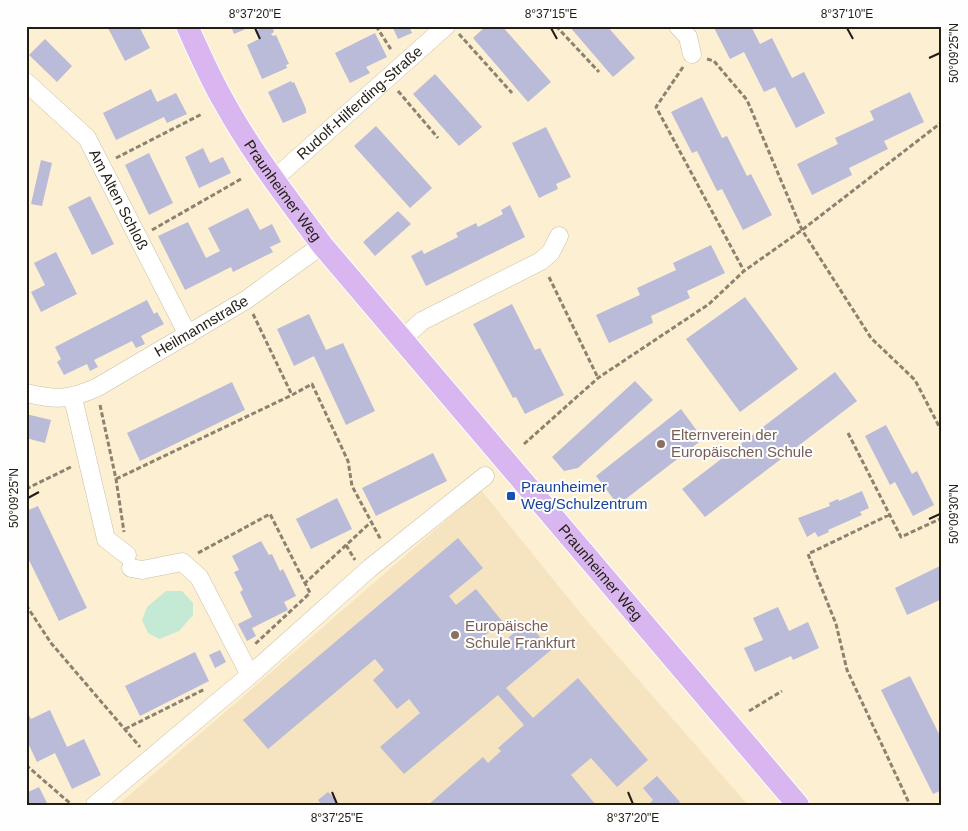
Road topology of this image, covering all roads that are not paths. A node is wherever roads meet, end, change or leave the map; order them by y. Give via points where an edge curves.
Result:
1 (187, 26) edge
2 (678, 26) edge
3 (452, 30) edge
4 (692, 54) road end
5 (26, 82) edge
6 (273, 180) junction
7 (559, 236) dead end
8 (322, 244) junction
9 (188, 335) junction
10 (402, 339) junction
11 (26, 393) edge
12 (73, 398) junction
13 (485, 476) dead end
14 (250, 675) junction
15 (95, 805) edge
16 (798, 805) edge

1 - 6 main road, Praunheimer Weg via 224,102
2 - 4 street via 688,37
3 - 6 street, Rudolf-Hilferding-Straße via 403,65
5 - 9 street, Am Alten Schloß via 87,138
6 - 8 main road, Praunheimer Weg
7 - 10 street via 551,252 540,260 422,321
8 - 9 street, Heilmannstraße via 246,300
8 - 10 main road, Praunheimer Weg
9 - 12 street, Heilmannstraße
10 - 16 main road, Praunheimer Weg
11 - 12 street, Heilmannstraße via 51,399
12 - 14 street via 106,539 142,570 182,562 198,577
13 - 14 street via 388,553
14 - 15 street

